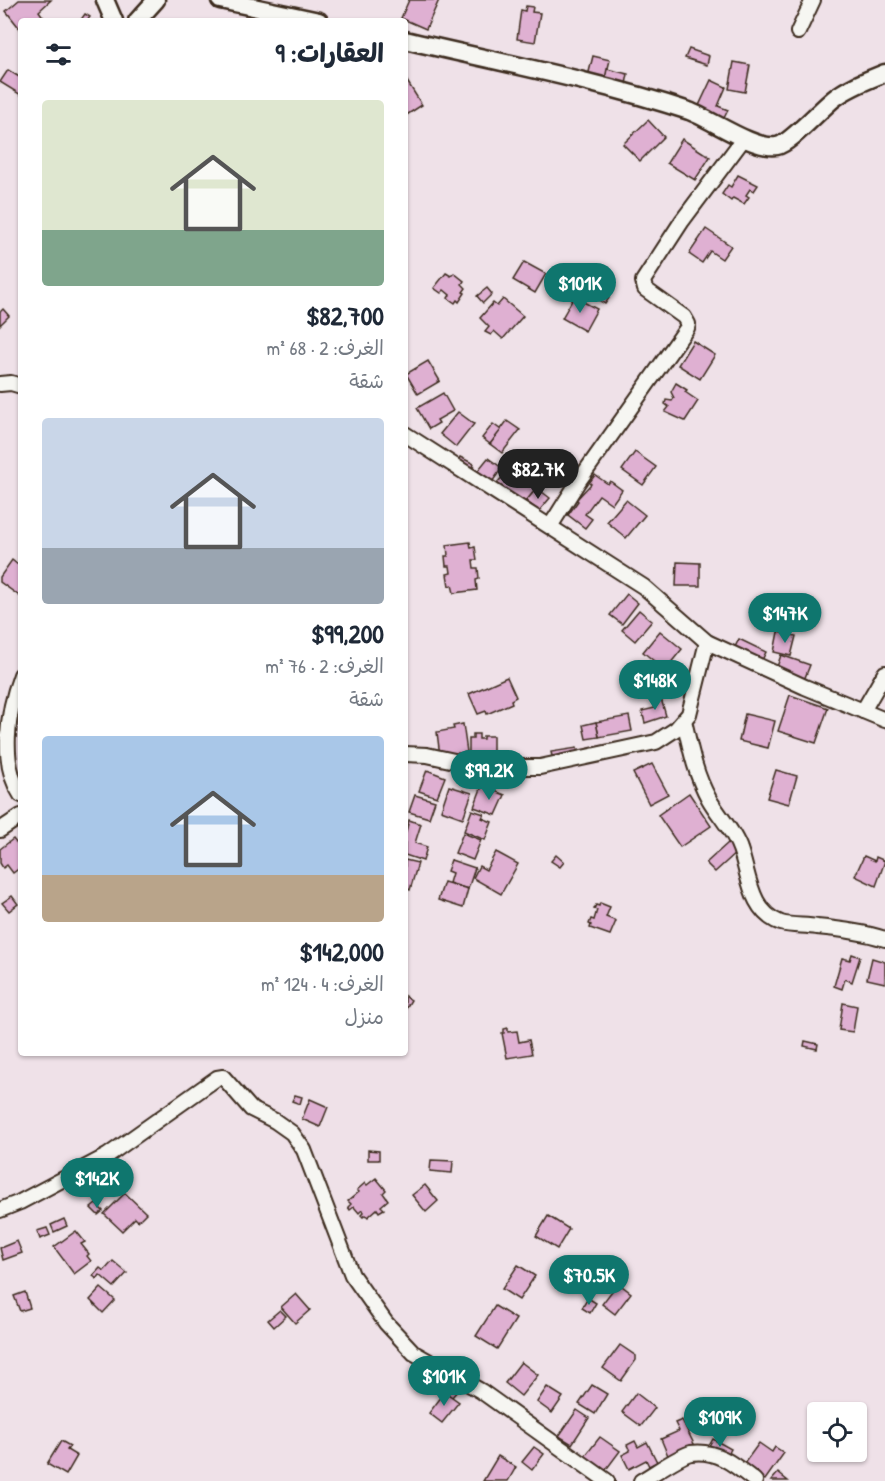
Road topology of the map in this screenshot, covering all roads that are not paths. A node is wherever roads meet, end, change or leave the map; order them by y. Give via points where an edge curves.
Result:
1 (105, 0) edge
2 (156, 0) edge
3 (220, 0) edge
4 (813, 0) edge
5 (261, 5) edge
6 (113, 18) edge
7 (139, 18) edge
8 (308, 18) edge
9 (798, 32) dead end
10 (408, 41) edge
11 (885, 73) edge
12 (744, 138) junction
13 (0, 384) edge
14 (18, 385) edge
15 (408, 436) edge
16 (550, 525) junction
17 (706, 642) junction
18 (885, 673) edge
19 (18, 683) edge
20 (863, 711) junction
21 (684, 720) junction
22 (885, 720) edge
23 (408, 754) edge
24 (18, 792) edge
25 (18, 818) edge
26 (0, 830) edge
27 (885, 939) edge
28 (0, 1210) edge
29 (607, 1481) edge
30 (641, 1481) edge
31 (755, 1481) edge

1 - 6 street
2 - 7 street
3 - 5 street
4 - 9 street
5 - 8 street
10 - 12 street via 691,112
11 - 12 street via 849,88 783,144 772,147
12 - 16 street via 682,221 642,284 684,317 687,328
13 - 14 street
15 - 16 street
16 - 17 street via 644,587
17 - 20 street
17 - 21 street via 689,714
18 - 20 street
19 - 24 street via 10,703 2,754 6,776
20 - 22 street
21 - 23 street via 656,742 540,766 482,767
21 - 27 street via 699,779 734,836 755,898 765,912 780,923 837,928
25 - 26 street
28 - 29 street via 107,1156 222,1077 251,1109 292,1133 304,1150 352,1275 386,1323 414,1353 481,1391
30 - 31 street via 689,1453 718,1456

